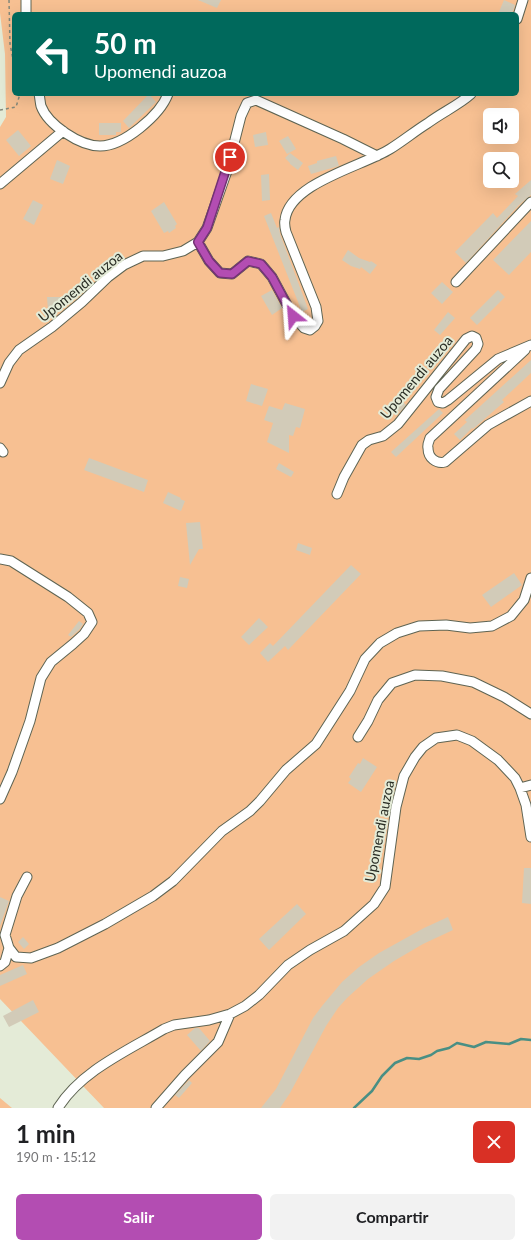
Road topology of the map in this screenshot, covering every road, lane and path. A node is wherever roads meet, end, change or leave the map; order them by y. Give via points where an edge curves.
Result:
1 (9, 0) edge
2 (26, 0) edge
3 (523, 0) edge
4 (26, 12) edge
5 (519, 13) edge
6 (12, 54) edge
7 (20, 96) edge
8 (39, 96) edge
9 (167, 96) edge
10 (468, 96) edge
11 (0, 110) edge
12 (63, 131) junction
13 (377, 156) junction
14 (0, 184) edge
15 (531, 202) edge
16 (198, 242) junction
17 (456, 282) dead end
18 (0, 383) edge
19 (531, 401) edge
20 (337, 494) dead end
21 (0, 560) edge
22 (531, 578) edge
23 (531, 714) edge
24 (358, 737) dead end
25 (531, 785) edge
26 (520, 788) junction
27 (0, 799) edge
28 (531, 837) edge
29 (27, 877) dead end
30 (9, 948) junction
31 (0, 966) edge
32 (230, 1014) junction
33 (58, 1108) edge
34 (156, 1108) edge

1 - 6 path
2 - 4 lane
3 - 5 lane
7 - 11 path via 16,108
8 - 12 lane via 42,107
9 - 12 lane via 153,116 116,144 100,146 81,142
10 - 13 lane
12 - 14 lane
13 - 16 lane via 256,100 247,103 207,228
13 - 16 lane via 320,181 299,196 288,210 285,220 286,232 316,307 318,321 310,330 304,328 293,316 272,277 261,264 248,261 232,274 220,273 209,261
15 - 17 lane
16 - 18 lane, Upomendi auzoa via 183,251 163,256 143,256 124,265 52,327 19,350 9,363
19 - 20 lane, Upomendi auzoa via 488,425 445,462 434,461 427,447 430,438 531,345 498,359 448,400 438,402 436,397 439,389 476,349 478,344 472,336 466,340 398,424 383,436 362,445
21 - 27 lane via 11,561 68,597 88,613 92,622 84,634 51,662 41,678 27,729
22 - 30 lane via 524,600 511,616 492,626 419,626 397,633 380,643 365,659 350,691 316,744 286,770 250,811 222,831 172,881 153,896 58,948 31,958 16,956
23 - 24 lane via 473,682 442,676 415,675 392,683 378,700
25 - 26 lane
26 - 28 lane, Upomendi auzoa via 526,805
26 - 32 lane, Upomendi auzoa via 515,778 498,760 472,741 457,735 436,738 423,747 414,757 404,776 396,807 384,887 374,904 344,930 288,965 260,995
29 - 30 lane via 17,896 5,935
30 - 31 lane via 5,962
32 - 33 lane, Upomendi auzoa via 164,1029 102,1065 81,1081
32 - 34 lane via 218,1042

